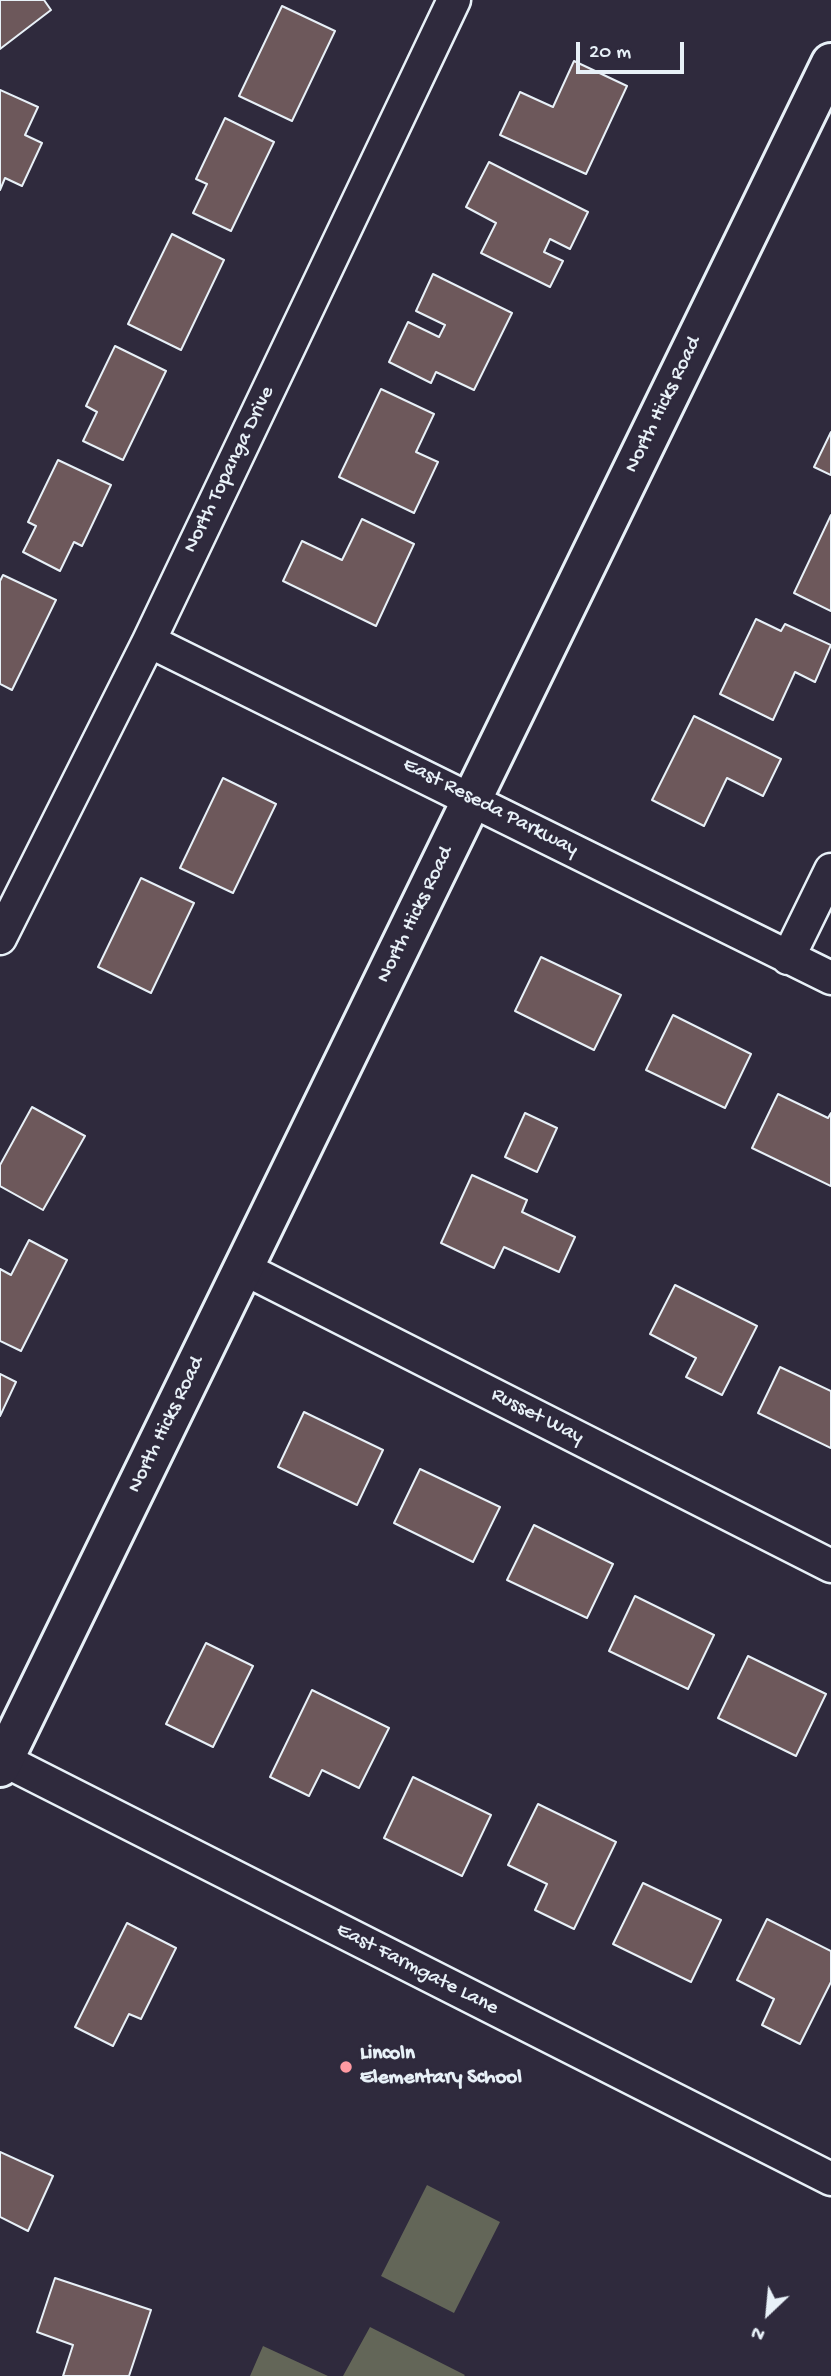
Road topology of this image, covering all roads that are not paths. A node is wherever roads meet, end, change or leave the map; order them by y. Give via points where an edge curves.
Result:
1 (454, 0) edge
2 (831, 63) edge
3 (149, 641) junction
4 (472, 799) junction
5 (831, 870) edge
6 (0, 938) edge
7 (788, 958) junction
8 (831, 978) edge
9 (243, 1268) junction
10 (831, 1566) edge
11 (2, 1763) edge
12 (831, 2179) edge

1 - 3 street, North Topanga Drive
2 - 4 main road, North Hicks Road
3 - 4 street, East Reseda Parkway
3 - 6 street, North Topanga Drive
4 - 7 street, East Reseda Parkway
4 - 9 main road, North Hicks Road
5 - 7 street
7 - 8 street, East Reseda Parkway
9 - 10 street, Russet Way
9 - 11 main road, North Hicks Road
11 - 12 street, East Farmgate Lane

